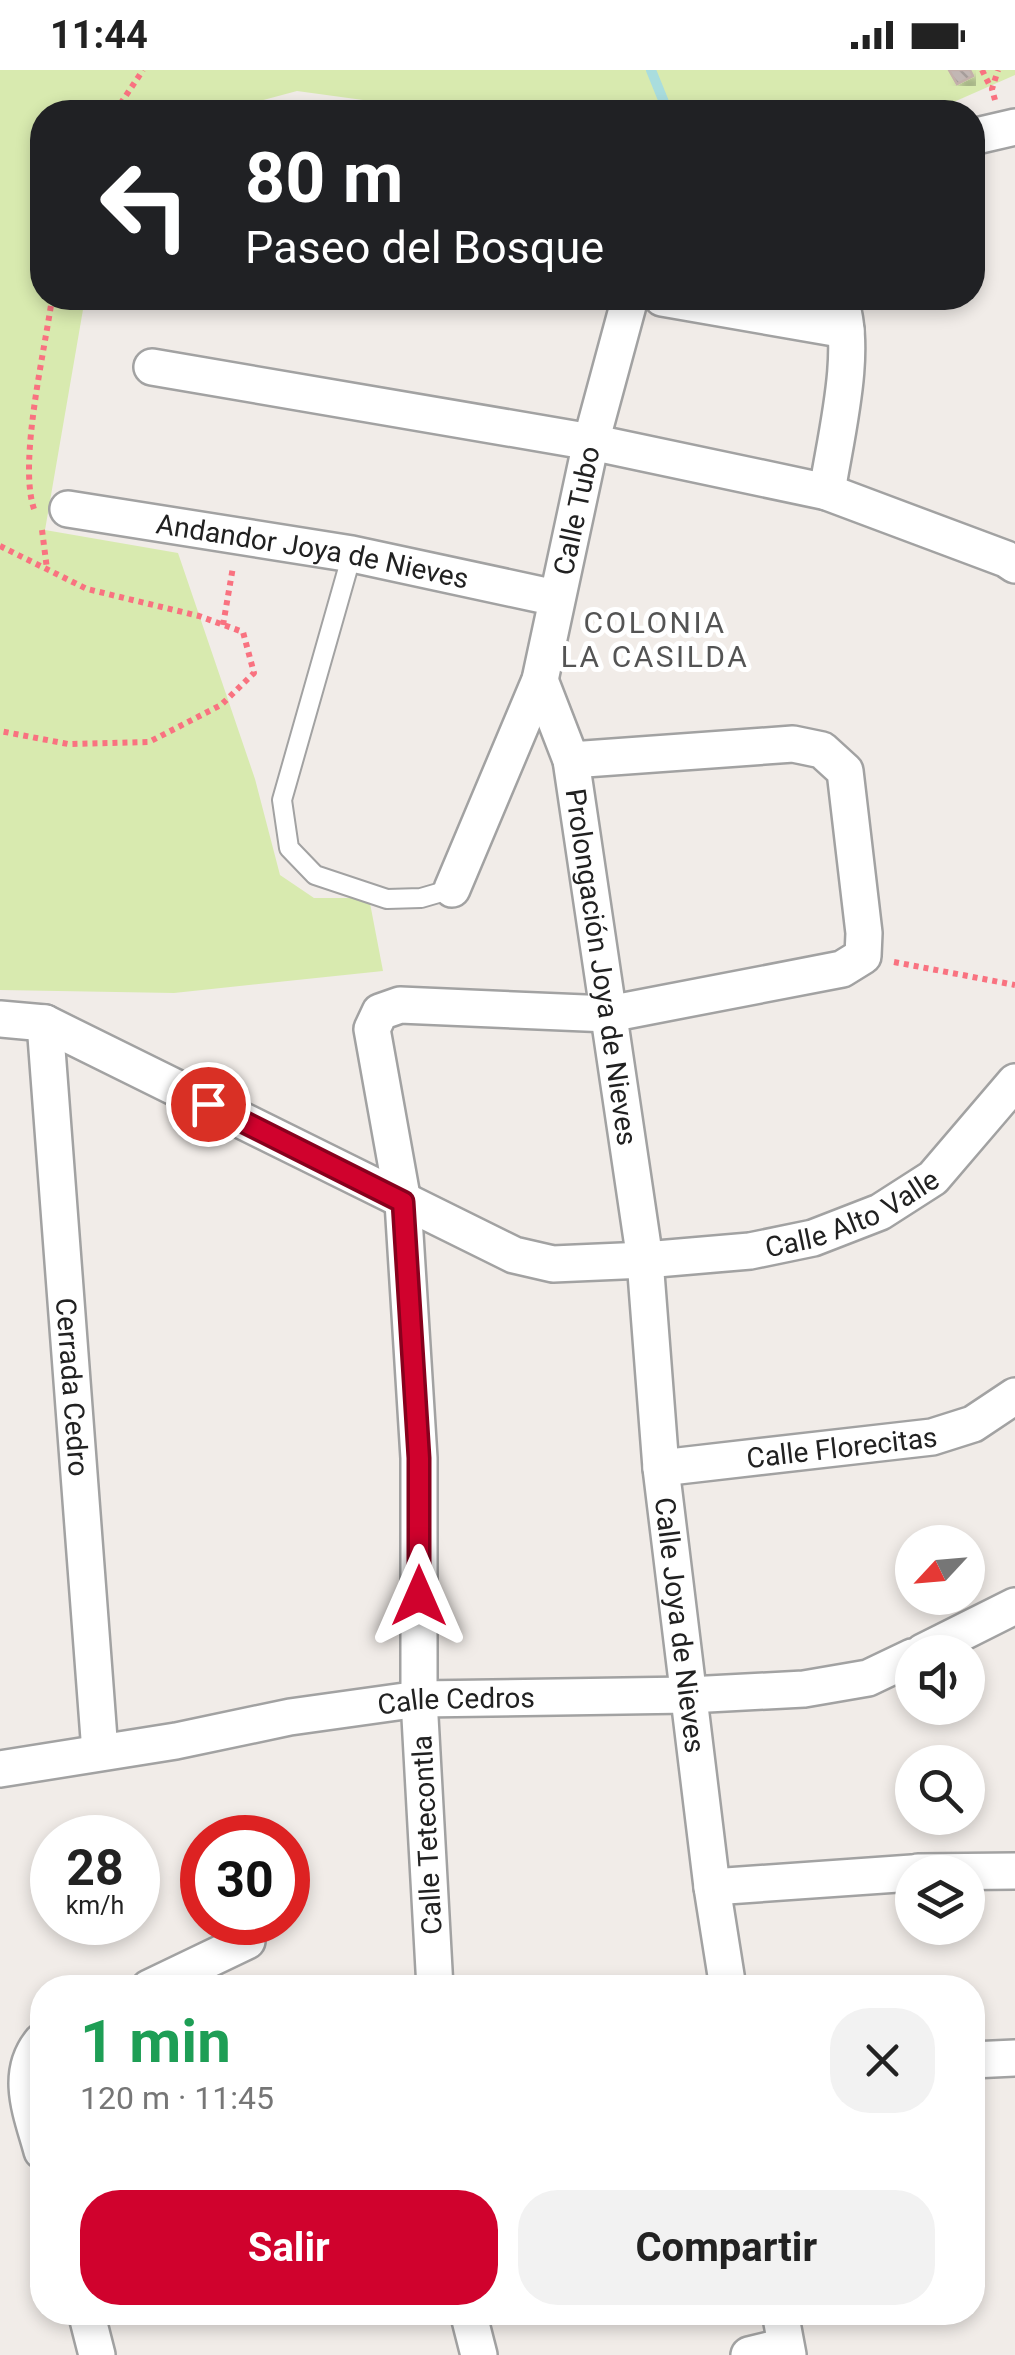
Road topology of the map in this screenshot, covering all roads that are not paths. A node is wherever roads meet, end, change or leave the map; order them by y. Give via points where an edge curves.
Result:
1 (1015, 127) edge
2 (985, 134) edge
3 (627, 310) edge
4 (797, 310) edge
5 (842, 314) edge
6 (152, 367) dead end
7 (590, 442) junction
8 (828, 492) junction
9 (68, 509) dead end
10 (352, 554) junction
11 (1015, 565) edge
12 (556, 598) junction
13 (540, 680) junction
14 (571, 760) junction
15 (452, 889) joint
16 (609, 1014) junction
17 (0, 1019) edge
18 (46, 1023) junction
19 (1015, 1082) edge
20 (403, 1202) junction
21 (645, 1260) junction
22 (1015, 1396) edge
23 (662, 1468) junction
24 (1015, 1606) edge
25 (957, 1635) edge
26 (895, 1665) edge
27 (690, 1695) junction
28 (420, 1699) junction
29 (100, 1752) junction
30 (0, 1769) edge
31 (985, 1872) edge
32 (1015, 1872) edge
33 (895, 1874) edge
34 (712, 1888) junction
35 (239, 1945) edge
36 (176, 1975) edge
37 (433, 1975) edge
38 (726, 1975) edge
39 (30, 2057) edge
40 (1015, 2058) edge
41 (985, 2059) edge
42 (22, 2090) edge
43 (30, 2114) edge
44 (89, 2325) edge
45 (471, 2325) edge
46 (784, 2338) edge
47 (97, 2355) edge
48 (479, 2355) edge
49 (748, 2355) edge

1 - 2 street
3 - 7 street, Calle Tubo
4 - 5 street
5 - 8 street via 847,354
6 - 7 street
7 - 8 street
7 - 12 street, Calle Tubo
8 - 11 street
9 - 10 street, Andandor Joya de Nieves
10 - 12 street, Andandor Joya de Nieves
10 - 15 lane via 282,800 290,848 315,875 388,899
12 - 13 street, Calle Tubo
13 - 14 street, Prolongación Joya de Nieves
13 - 15 street, Calle Tubo
14 - 16 street, Prolongación Joya de Nieves
14 - 16 street via 793,744 822,750 845,771 863,956 842,969
16 - 20 street, Calle Tetecontla via 400,1005 380,1012 372,1029
16 - 21 street, Prolongación Joya de Nieves
17 - 18 street
18 - 20 street, Calle Alto Valle
18 - 29 street, Cerrada Cedro
19 - 21 street, Calle Alto Valle via 933,1178 880,1212 814,1238
20 - 21 street, Calle Alto Valle via 527,1258 553,1264
20 - 28 street, Calle Tetecontla via 419,1458
21 - 23 street, Calle Joya de Nieves
22 - 23 street, Calle Florecitas via 973,1424 932,1438
23 - 27 street, Calle Joya de Nieves
24 - 25 street
26 - 27 street, Calle Cedros via 868,1678 804,1689
27 - 28 street, Calle Cedros
27 - 34 street, Calle Joya de Nieves
28 - 29 street, Calle Cedros
28 - 37 street, Calle Tetecontla
29 - 30 street, Calle Cedros
31 - 32 street
33 - 34 street
34 - 38 street, Calle Joya de Nieves
35 - 36 street
39 - 42 street
40 - 41 street
42 - 43 street
44 - 47 street
45 - 48 street
46 - 49 street

